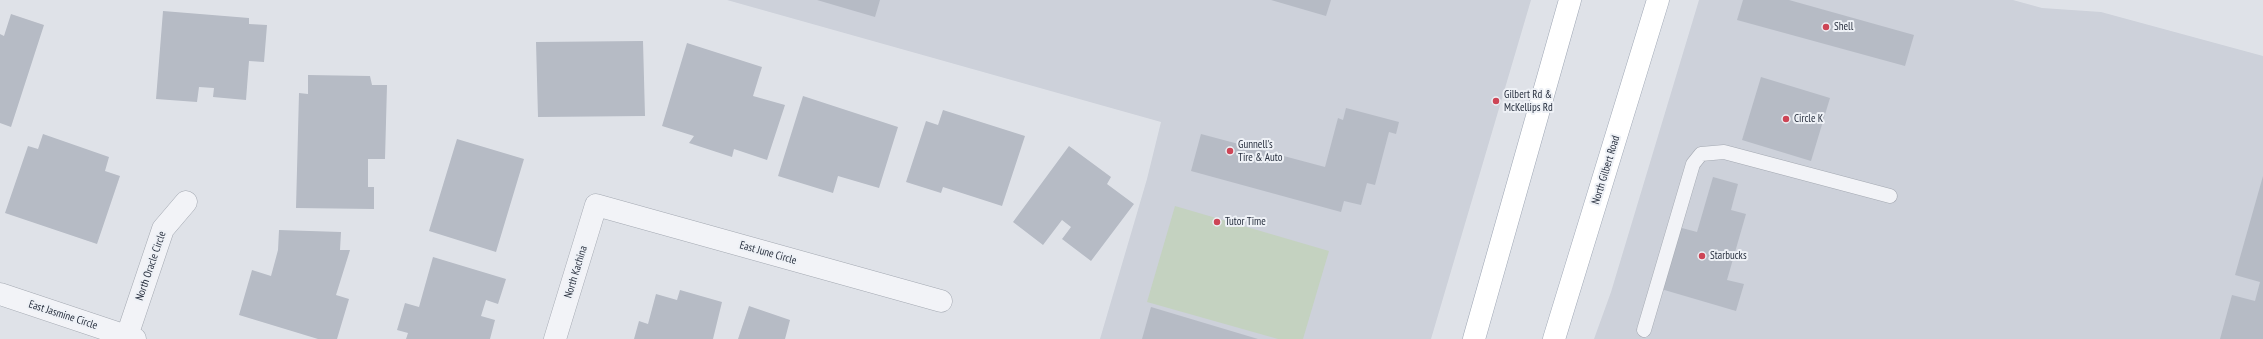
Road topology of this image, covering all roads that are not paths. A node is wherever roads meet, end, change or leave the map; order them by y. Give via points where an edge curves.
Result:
1 (1570, 0) edge
2 (1658, 0) edge
3 (1890, 196) dead end
4 (186, 202) dead end
5 (596, 205) joint
6 (0, 294) edge
7 (940, 301) dead end
8 (1644, 330) dead end
9 (129, 338) edge
10 (555, 339) edge
11 (1474, 339) edge
12 (1554, 339) edge

1 - 11 main road
2 - 12 main road, North Gilbert Road
3 - 8 lane via 1724,152 1701,154 1693,164
4 - 9 street, North Oracle Circle via 163,229
5 - 7 street, East June Circle
5 - 10 street, North Kachina
6 - 9 street, East Jasmine Circle

